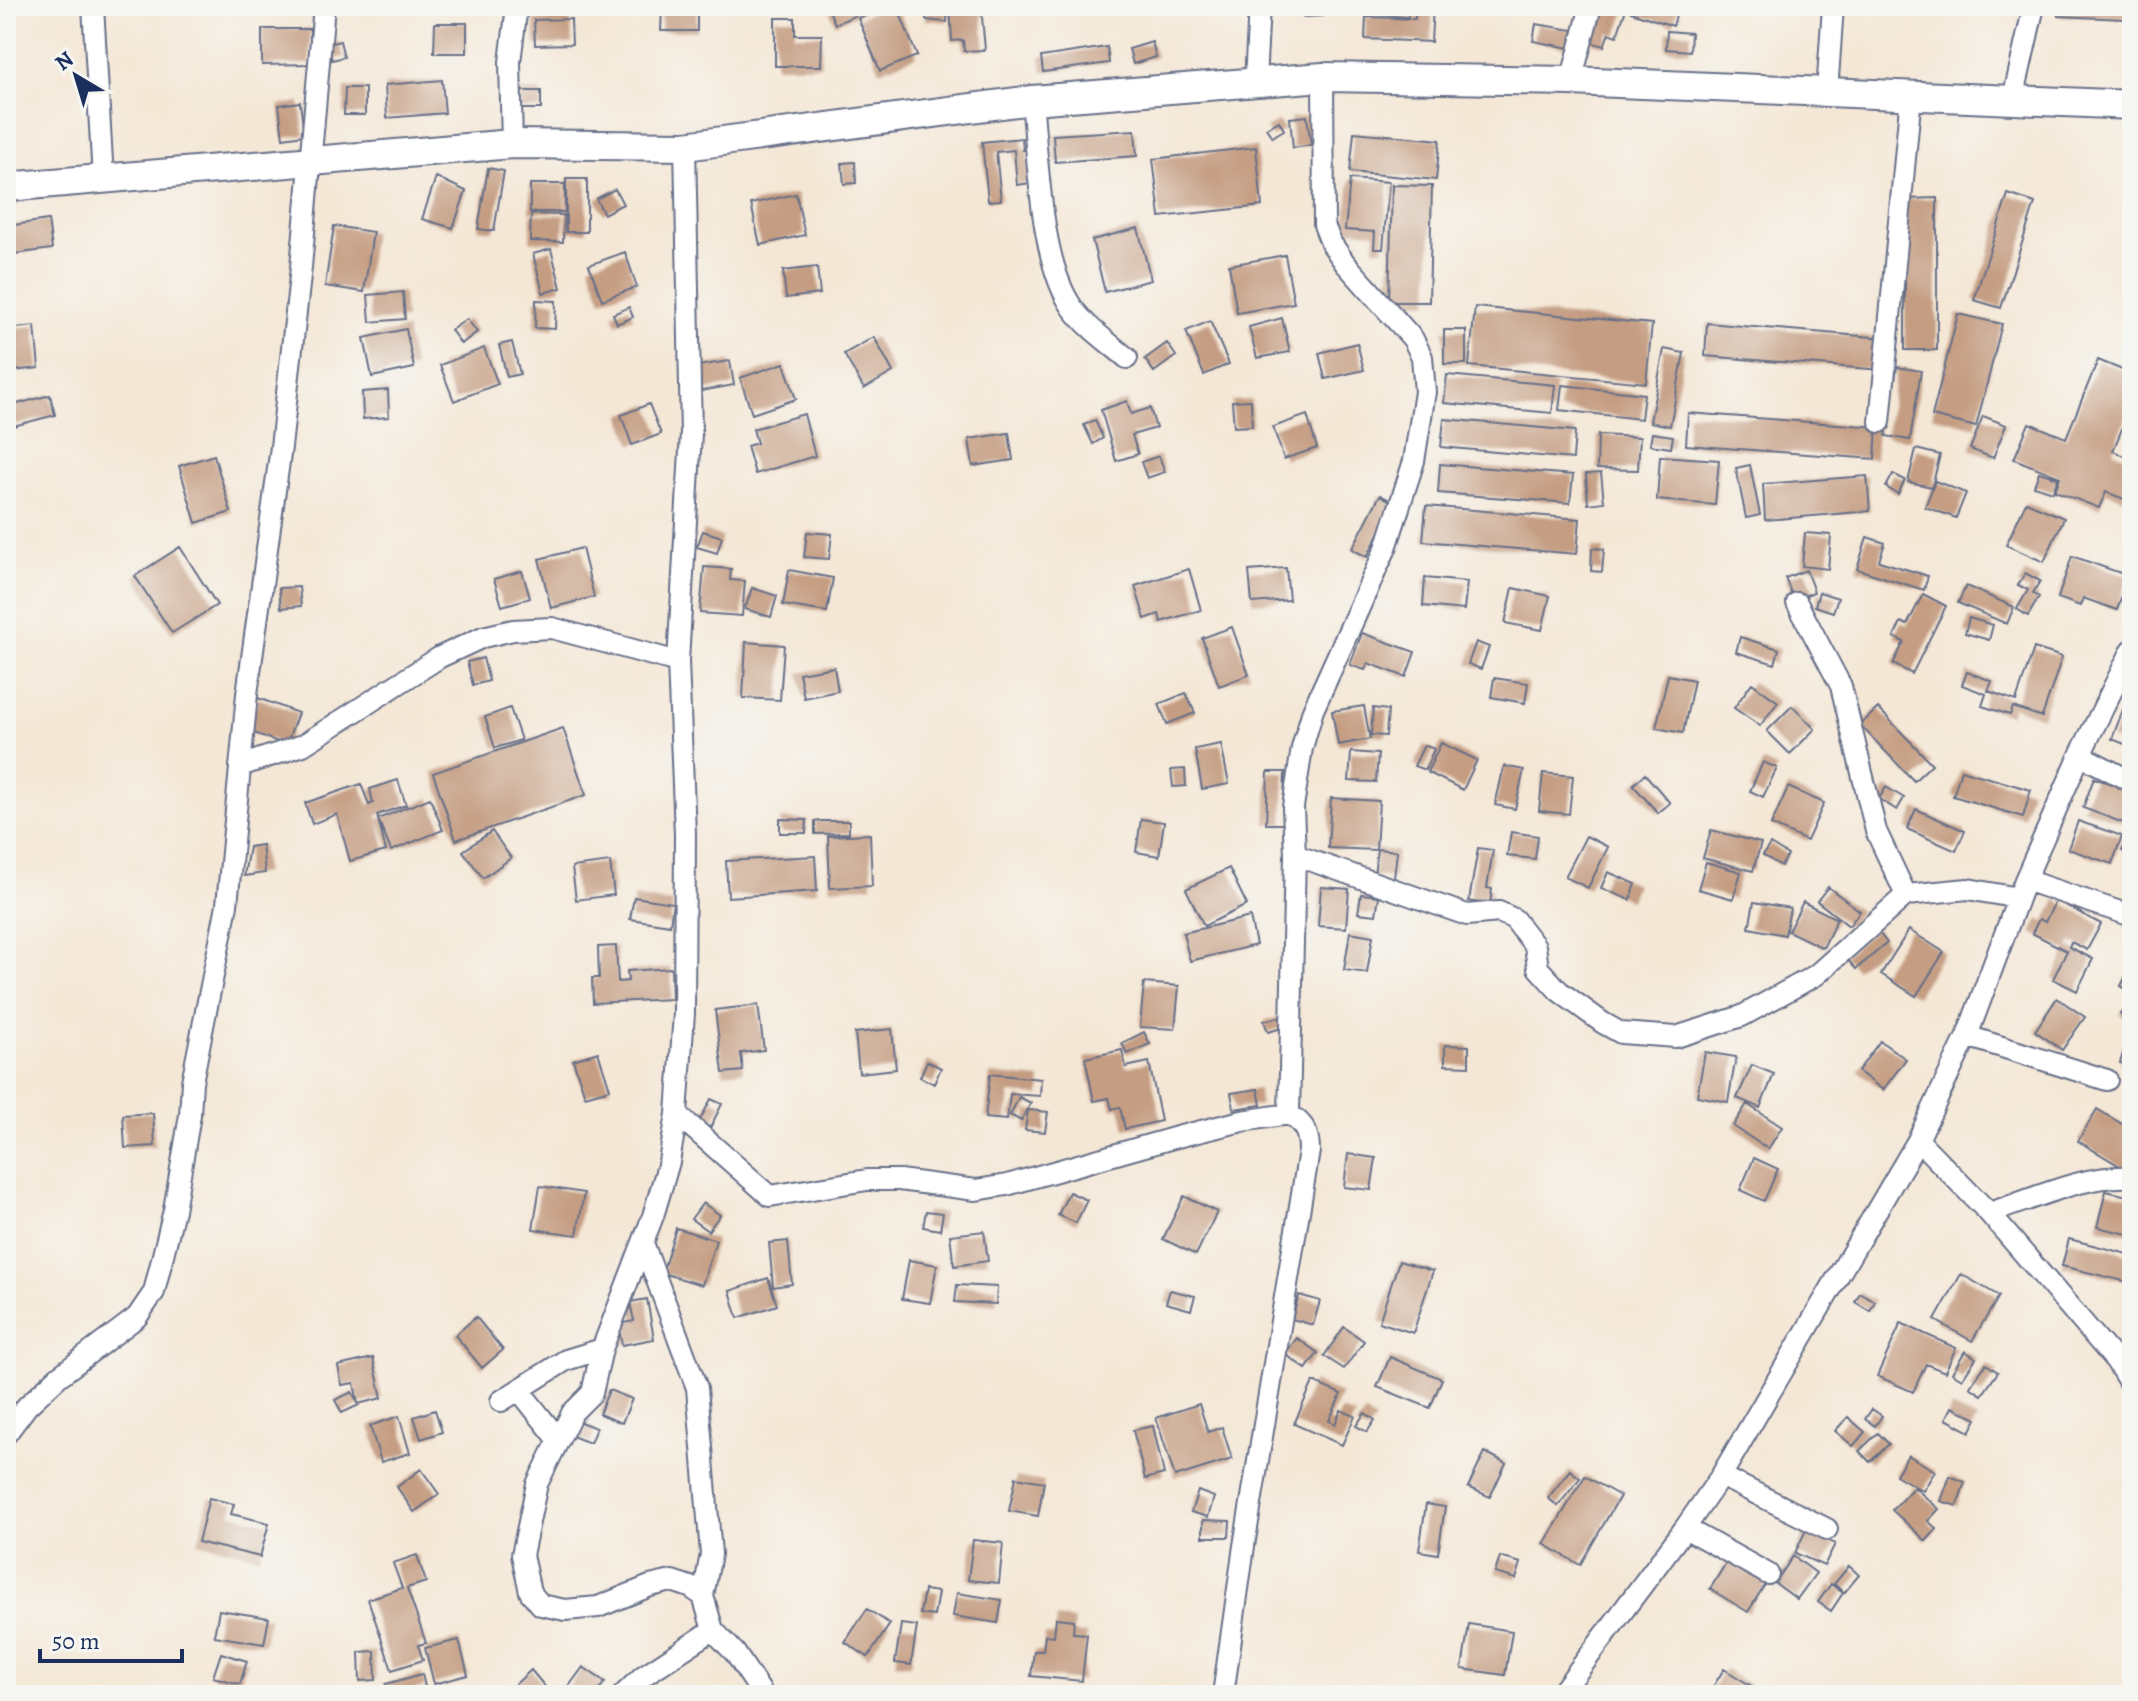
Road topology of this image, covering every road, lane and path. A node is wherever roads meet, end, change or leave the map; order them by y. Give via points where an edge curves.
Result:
1 (93, 6) edge
2 (324, 6) edge
3 (517, 6) edge
4 (1259, 6) edge
5 (1591, 6) edge
6 (1833, 6) edge
7 (2034, 6) edge
8 (1323, 77) junction
9 (1255, 81) junction
10 (1571, 81) junction
11 (1827, 93) junction
12 (1911, 95) junction
13 (2013, 99) junction
14 (1032, 100) junction
15 (2132, 105) edge
16 (512, 144) junction
17 (685, 146) junction
18 (309, 161) junction
19 (103, 179) junction
20 (6, 187) edge
21 (1127, 358) dead end
22 (1880, 422) dead end
23 (1797, 603) dead end
24 (2132, 650) edge
25 (678, 662) junction
26 (2080, 755) junction
27 (240, 766) junction
28 (2132, 782) edge
29 (1295, 855) junction
30 (2021, 889) junction
31 (1906, 895) junction
32 (2132, 916) edge
33 (1967, 1036) junction
34 (2107, 1080) dead end
35 (677, 1114) junction
36 (1289, 1114) junction
37 (1918, 1140) junction
38 (2132, 1177) edge
39 (1989, 1213) junction
40 (643, 1243) junction
41 (602, 1349) junction
42 (2132, 1387) edge
43 (6, 1434) edge
44 (558, 1439) junction
45 (1721, 1476) junction
46 (1685, 1528) junction
47 (1827, 1529) dead end
48 (1768, 1574) dead end
49 (703, 1596) junction
50 (713, 1630) junction
51 (623, 1695) edge
52 (763, 1695) edge
53 (1223, 1695) edge
54 (1560, 1695) edge

1 - 19 street
2 - 18 street
3 - 16 street via 510,62
4 - 9 street
5 - 10 street
6 - 11 street
7 - 13 street
8 - 9 main road
8 - 10 main road
8 - 29 street via 1324,225 1345,263 1413,339 1422,357 1425,392 1414,461 1386,548 1313,710 1302,748 1293,807
9 - 14 main road
10 - 11 main road
11 - 12 main road
12 - 13 main road
12 - 22 street
13 - 15 main road
14 - 17 main road
14 - 21 street via 1057,276 1082,319
16 - 17 main road
16 - 18 main road
17 - 25 street via 691,433
18 - 19 main road
18 - 27 street via 281,447
19 - 20 main road
23 - 31 street via 1841,686 1876,831
24 - 26 street
25 - 27 street via 552,628 483,637 440,657 303,745
25 - 35 street via 685,983
26 - 28 street
26 - 30 street
27 - 43 street via 227,905 192,1082 174,1210 154,1292 137,1317 58,1377
29 - 31 street via 1467,915 1499,912 1514,919 1535,946 1538,968 1559,991 1621,1033 1676,1037 1742,1016 1816,975
29 - 36 street
30 - 31 street
30 - 32 street
30 - 33 street
33 - 34 street
33 - 37 street
35 - 36 street via 770,1196 867,1180 976,1190 1229,1124
35 - 40 street via 669,1162
36 - 53 street via 1302,1123 1309,1151
37 - 39 street
37 - 45 street
38 - 39 street via 2089,1182
39 - 42 street via 2116,1361
40 - 41 street
40 - 49 street via 697,1388 711,1554
41 - 44 street via 592,1393 572,1413
41 - 44 street via 566,1360 510,1395
44 - 49 street via 537,1484 522,1555 530,1592 541,1605 565,1610 598,1607 672,1581
45 - 46 street
45 - 47 street
46 - 48 street
46 - 54 street
49 - 50 street
50 - 51 street
50 - 52 street

